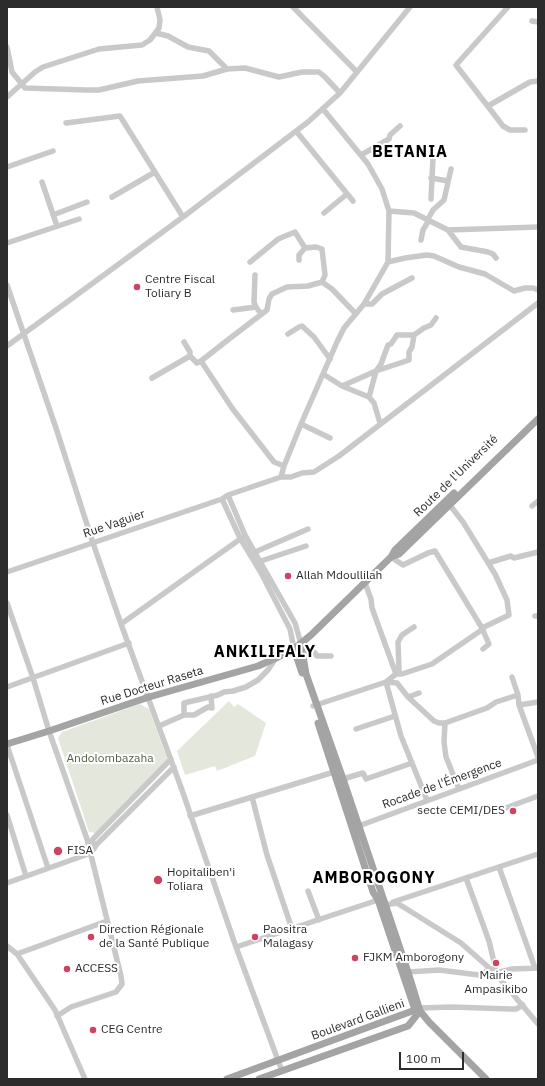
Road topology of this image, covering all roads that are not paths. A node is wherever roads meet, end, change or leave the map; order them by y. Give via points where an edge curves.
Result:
1 (157, 7) edge
2 (293, 7) edge
3 (410, 7) edge
4 (508, 7) edge
5 (156, 33) junction
6 (7, 47) edge
7 (227, 69) junction
8 (357, 72) junction
9 (538, 81) edge
10 (22, 84) junction
11 (340, 93) junction
12 (7, 97) edge
13 (488, 106) junction
14 (323, 109) junction
15 (66, 123) dead end
16 (400, 126) dead end
17 (525, 130) dead end
18 (296, 131) junction
19 (53, 151) dead end
20 (361, 155) junction
21 (433, 158) dead end
22 (7, 167) edge
23 (451, 169) dead end
24 (155, 172) junction
25 (432, 178) junction
26 (448, 180) junction
27 (42, 182) dead end
28 (347, 194) junction
29 (112, 197) dead end
30 (431, 199) dead end
31 (354, 201) dead end
32 (87, 202) dead end
33 (389, 211) junction
34 (324, 213) dead end
35 (53, 215) junction
36 (183, 217) junction
37 (79, 219) dead end
38 (429, 220) junction
39 (57, 226) junction
40 (538, 227) edge
41 (448, 230) junction
42 (421, 240) dead end
43 (7, 243) edge
44 (305, 248) junction
45 (496, 258) dead end
46 (299, 260) dead end
47 (250, 262) dead end
48 (388, 262) junction
49 (255, 275) dead end
50 (412, 278) dead end
51 (322, 282) junction
52 (7, 285) edge
53 (538, 290) edge
54 (538, 303) edge
55 (364, 304) junction
56 (256, 307) junction
57 (233, 310) dead end
58 (261, 314) junction
59 (356, 314) junction
60 (436, 318) dead end
61 (288, 334) dead end
62 (23, 335) junction
63 (414, 335) junction
64 (184, 342) dead end
65 (7, 346) edge
66 (190, 356) junction
67 (330, 359) junction
68 (202, 361) junction
69 (376, 371) junction
70 (323, 374) junction
71 (152, 378) dead end
72 (342, 386) junction
73 (369, 397) junction
74 (538, 413) edge
75 (538, 418) edge
76 (380, 422) junction
77 (301, 424) junction
78 (330, 438) dead end
79 (284, 466) junction
80 (281, 477) junction
81 (228, 495) junction
82 (222, 499) junction
83 (538, 501) edge
84 (450, 504) junction
85 (532, 506) dead end
86 (308, 529) dead end
87 (243, 537) junction
88 (93, 543) junction
89 (306, 546) dead end
90 (255, 552) junction
91 (538, 552) edge
92 (391, 557) junction
93 (261, 562) junction
94 (488, 563) junction
95 (7, 572) edge
96 (365, 583) junction
97 (7, 602) edge
98 (121, 624) junction
99 (414, 627) dead end
100 (482, 629) junction
101 (129, 644) junction
102 (301, 644) junction
103 (294, 649) junction
104 (483, 650) dead end
105 (302, 655) junction
106 (331, 656) dead end
107 (276, 658) junction
108 (396, 673) junction
109 (512, 677) dead end
110 (33, 678) junction
111 (386, 682) junction
112 (7, 687) edge
113 (419, 693) dead end
114 (518, 695) junction
115 (148, 696) junction
116 (211, 696) junction
117 (408, 697) junction
118 (198, 699) junction
119 (538, 702) edge
120 (315, 705) junction
121 (519, 705) junction
122 (200, 711) junction
123 (184, 715) junction
124 (395, 716) junction
125 (445, 723) junction
126 (159, 726) junction
127 (356, 729) dead end
128 (49, 731) junction
129 (7, 744) edge
130 (538, 758) edge
131 (171, 759) junction
132 (412, 763) junction
133 (174, 767) junction
134 (334, 772) junction
135 (343, 779) junction
136 (459, 789) junction
137 (538, 796) edge
138 (252, 797) junction
139 (427, 800) junction
140 (503, 809) dead end
141 (7, 815) edge
142 (190, 816) junction
143 (356, 827) junction
144 (91, 853) junction
145 (538, 854) edge
146 (499, 867) junction
147 (48, 868) junction
148 (26, 876) junction
149 (466, 878) junction
150 (7, 883) edge
151 (308, 891) dead end
152 (378, 900) junction
153 (385, 905) junction
154 (320, 920) junction
155 (107, 921) junction
156 (292, 928) junction
157 (7, 946) edge
158 (236, 947) junction
159 (17, 954) junction
160 (536, 968) edge
161 (490, 969) junction
162 (408, 972) junction
163 (495, 973) junction
164 (523, 1005) junction
165 (418, 1010) junction
166 (57, 1016) junction
167 (538, 1024) edge
168 (278, 1060) junction
169 (282, 1070) junction
170 (85, 1079) edge
171 (227, 1079) edge
172 (259, 1079) edge
173 (486, 1079) edge

1 - 5 street via 160,20
2 - 8 street
3 - 8 street
4 - 13 street via 456,65
5 - 7 street via 168,36 188,47 209,51
5 - 10 street via 142,44 99,49 43,67
6 - 10 street via 12,72
7 - 10 street via 203,76 138,81 99,90 25,88
7 - 11 street via 245,68 279,77 302,72 319,72
8 - 11 street
9 - 13 street via 530,82
10 - 12 street
11 - 14 street
13 - 17 street via 503,126 510,130
14 - 18 street
14 - 20 street
15 - 24 street via 120,116
16 - 20 street via 389,139
18 - 28 street
18 - 36 street
19 - 22 street
20 - 33 street via 382,189
21 - 25 street
23 - 26 street
24 - 29 street
24 - 36 street
25 - 26 street
25 - 30 street
26 - 38 street via 444,200 433,210
27 - 35 street
28 - 31 street
28 - 34 street
32 - 35 street
33 - 38 street via 414,213
33 - 48 street
35 - 39 street
36 - 62 street
37 - 39 street
38 - 41 street
38 - 42 street
39 - 43 street
40 - 41 street
41 - 45 street via 461,247 488,252
44 - 46 street via 299,255
44 - 47 street via 295,232 278,239
44 - 51 street via 322,249 325,275
48 - 53 street via 434,256 459,267 485,274 514,291 525,288
48 - 55 street
49 - 56 street
50 - 55 street via 382,294 372,304
51 - 58 street via 277,291 269,299 267,310
51 - 59 street
52 - 62 street
54 - 76 street, Rue Vaguier
55 - 59 street
56 - 57 street
56 - 58 street
58 - 68 street
59 - 67 street via 344,328
60 - 63 street via 432,325
61 - 67 street via 302,326 314,337
62 - 65 street
62 - 88 street
63 - 69 street via 397,335 388,345 382,364
63 - 69 street via 409,360
64 - 66 street
66 - 68 street via 197,363
66 - 71 street
67 - 70 street
68 - 79 street via 232,408 274,462
69 - 72 street
69 - 73 street
70 - 72 street
70 - 77 street
72 - 73 street
73 - 76 street via 374,403
74 - 92 main road, Route de l'Université via 395,550
75 - 84 main road, Route de l'Université
76 - 80 street, Rue Vaguier via 339,456 314,472
77 - 78 street
77 - 79 street
79 - 80 street
80 - 81 street, Rue Vaguier
81 - 82 street, Rue Vaguier
81 - 87 street
82 - 87 street
82 - 88 street, Rue Vaguier
83 - 85 street
84 - 92 main road, Route de l'Université via 399,554
84 - 94 street
86 - 90 street
87 - 90 street
87 - 98 street
87 - 103 street via 290,629
88 - 95 street, Rue Vaguier
88 - 98 street
89 - 93 street
90 - 93 street
91 - 94 street
92 - 96 main road, Route de l'Université
92 - 100 street via 403,565 435,551
93 - 102 street via 295,623
94 - 100 street via 507,600 509,615
96 - 102 main road, Route de l'Université
96 - 108 street
97 - 110 street
98 - 101 street
99 - 108 street via 402,635 398,642 399,670
100 - 104 street via 489,644
100 - 108 street via 432,664 402,674
101 - 110 street
101 - 115 street
102 - 103 main road, Rue Docteur Raseta
102 - 105 main road
103 - 107 main road, Rue Docteur Raseta
103 - 120 main road
105 - 106 street via 314,652 317,656
105 - 120 main road
107 - 115 main road, Rue Docteur Raseta via 258,666
107 - 116 street via 268,670 252,683
108 - 111 street
109 - 114 street
110 - 112 street
110 - 128 street
111 - 117 street via 397,684
111 - 120 street
111 - 124 street
113 - 117 street
114 - 121 street
114 - 125 street
115 - 126 street
115 - 128 main road, Rue Docteur Raseta
116 - 118 street
116 - 122 street via 212,708
117 - 125 street via 434,721
118 - 122 street
118 - 123 street via 184,703
119 - 121 street
120 - 134 main road
120 - 135 main road
121 - 130 street
122 - 123 street via 194,715
123 - 126 street
124 - 127 street
124 - 132 street
125 - 136 street via 446,757
126 - 131 street
128 - 129 main road, Rue Docteur Raseta
128 - 144 street
129 - 147 street
130 - 136 street, Rocade de l'Émergence
131 - 133 street
131 - 144 street via 93,839
132 - 135 street via 366,779 363,773
132 - 139 street
133 - 142 street
133 - 144 street
134 - 138 street
134 - 143 main road
135 - 143 main road
136 - 139 street, Rocade de l'Émergence
137 - 140 street
138 - 142 street
138 - 156 street via 267,855
139 - 143 street, Rocade de l'Émergence
141 - 148 street
142 - 158 street
143 - 152 main road via 373,892
143 - 153 main road
144 - 147 street
144 - 155 street
145 - 146 street
146 - 149 street
146 - 160 street
147 - 148 street
148 - 150 street
149 - 153 street
149 - 163 street via 489,941
151 - 154 street
152 - 153 street
152 - 154 street
152 - 165 main road
153 - 161 street via 397,903 461,943
153 - 162 main road
154 - 156 street
155 - 159 street
155 - 166 street via 122,984 116,992 71,1008
156 - 158 street
157 - 159 street
158 - 168 street
159 - 166 street
160 - 163 street
161 - 162 street via 479,975 439,970
161 - 163 street
162 - 165 main road
163 - 164 street
164 - 165 street via 516,1009 452,1006
164 - 167 street
165 - 168 main road, Boulevard Gallieni
165 - 169 main road, Boulevard Gallieni via 408,1026
165 - 173 main road
166 - 170 street
168 - 169 street
168 - 171 main road, Boulevard Gallieni
169 - 172 main road, Boulevard Gallieni

